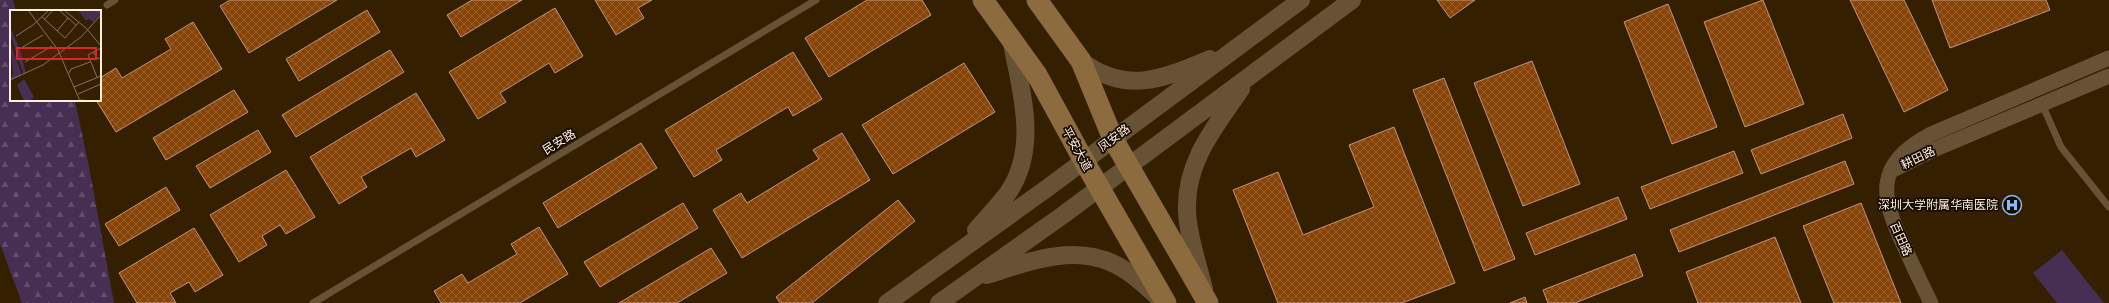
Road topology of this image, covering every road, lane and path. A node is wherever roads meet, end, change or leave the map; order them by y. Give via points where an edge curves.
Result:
1 (115, 0) edge
2 (816, 0) edge
3 (983, 0) edge
4 (1037, 0) edge
5 (1301, 0) edge
6 (1352, 0) edge
7 (107, 5) dead end
8 (1010, 38) junction
9 (1237, 48) junction
10 (2109, 58) edge
11 (1080, 61) junction
12 (1250, 76) junction
13 (2109, 76) edge
14 (2042, 104) junction
15 (1113, 139) junction
16 (1084, 161) junction
17 (1129, 166) junction
18 (1891, 171) junction
19 (1099, 188) junction
20 (2109, 207) edge
21 (956, 253) junction
22 (973, 279) junction
23 (1207, 302) edge
24 (313, 303) edge
25 (887, 303) edge
26 (939, 303) edge
27 (1165, 303) edge
28 (1931, 303) edge

1 - 7 lane
2 - 24 lane, 民安路
3 - 8 main road, 平安大道
4 - 11 main road
5 - 9 street, 凤安路
6 - 12 street
8 - 16 main road, 平安大道 via 1037,75
8 - 21 street via 1026,121 1022,164 1008,192
9 - 11 street via 1170,75 1143,81 1129,81 1103,75
9 - 15 street, 凤安路
10 - 18 street, 耕田路 via 1929,136 1912,145 1899,157
11 - 15 main road
12 - 17 street
12 - 23 street via 1198,153 1189,181 1189,228
13 - 14 street, 耕田路
14 - 18 street, 耕田路
14 - 20 lane via 2061,147
15 - 16 street, 凤安路
15 - 17 main road
16 - 19 main road, 平安大道
16 - 21 street, 凤安路
17 - 19 street
17 - 23 main road
18 - 28 street, 百田路 via 1886,186 1887,205 1893,224
19 - 22 street
19 - 27 main road, 平安大道
21 - 25 street, 凤安路
22 - 26 street
22 - 27 street via 1048,256 1076,254 1104,259 1117,265

